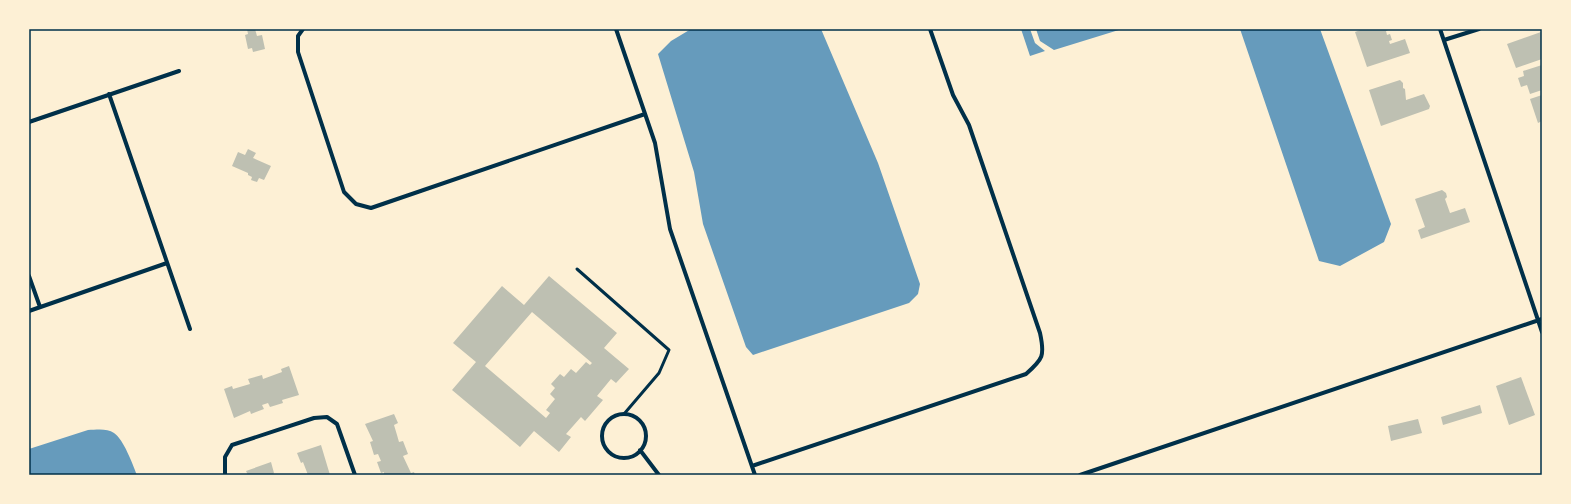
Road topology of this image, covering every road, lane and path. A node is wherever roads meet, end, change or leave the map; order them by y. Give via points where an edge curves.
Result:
1 (303, 29) edge
2 (616, 29) edge
3 (930, 29) edge
4 (1440, 29) edge
5 (1479, 29) edge
6 (1444, 40) junction
7 (179, 71) dead end
8 (109, 94) junction
9 (645, 114) junction
10 (29, 122) edge
11 (167, 263) junction
12 (577, 269) dead end
13 (29, 276) edge
14 (40, 307) junction
15 (29, 310) edge
16 (1540, 320) edge
17 (190, 329) dead end
18 (1542, 332) edge
19 (624, 414) junction
20 (640, 450) junction
21 (752, 466) junction
22 (225, 475) edge
23 (354, 475) edge
24 (659, 475) edge
25 (755, 475) edge
26 (1080, 475) edge

1 - 9 street via 298,36 298,52 344,192 356,204 371,208
2 - 9 street
3 - 21 street via 952,95 969,125 1044,350 1038,363 1026,374
4 - 6 street
5 - 6 street
6 - 16 street
7 - 8 street
8 - 10 street
8 - 11 street
9 - 21 street via 655,143 670,229
11 - 14 street
11 - 17 street
12 - 19 lane via 669,350 659,374
13 - 14 street
14 - 15 street
16 - 18 street
16 - 26 street
19 - 20 street via 637,419 645,430 646,437
19 - 20 street via 610,418 605,424 602,430 604,445 608,451 621,457 635,455
20 - 24 street
21 - 25 street
22 - 23 street via 225,457 232,445 314,418 327,417 337,424

